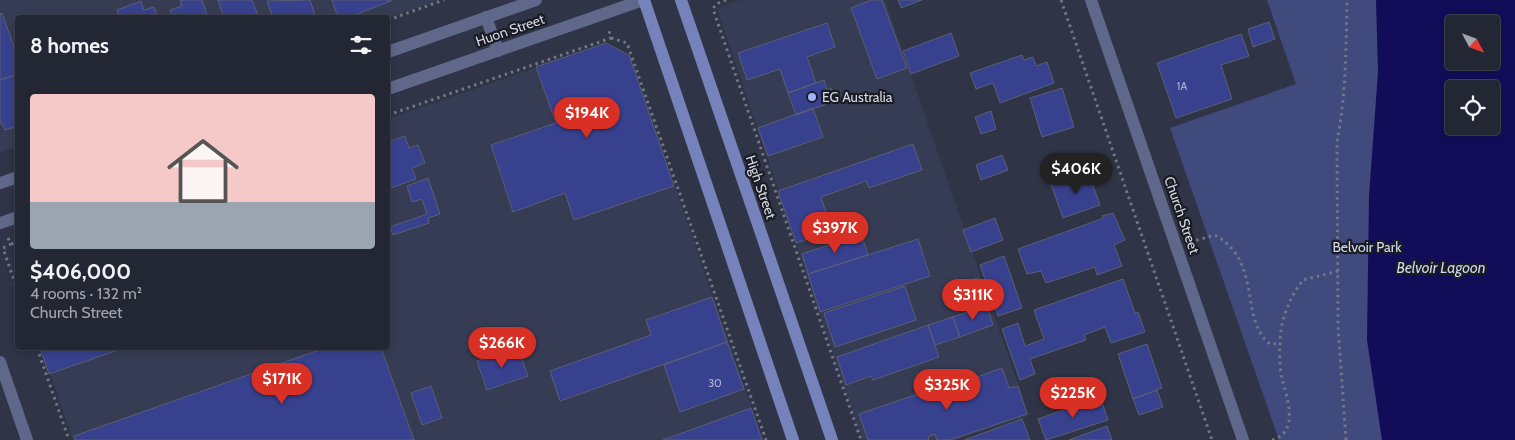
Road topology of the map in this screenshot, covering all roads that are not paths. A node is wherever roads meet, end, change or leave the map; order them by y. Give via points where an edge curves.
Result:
1 (536, 0) edge
2 (643, 0) edge
3 (681, 0) edge
4 (1091, 0) edge
5 (486, 17) junction
6 (390, 51) edge
7 (498, 51) junction
8 (390, 88) edge
9 (15, 178) edge
10 (0, 183) edge
11 (15, 218) edge
12 (1, 222) edge
13 (0, 362) edge
14 (27, 440) edge
15 (793, 440) edge
16 (832, 440) edge
17 (1243, 440) edge

1 - 5 street, Huon Street
2 - 7 street, Huon Street
2 - 15 main road
3 - 16 main road, High Street
4 - 17 street, Church Street
5 - 6 street, Huon Street
5 - 7 street
7 - 8 street, Huon Street
9 - 10 street
11 - 12 street
13 - 14 street

